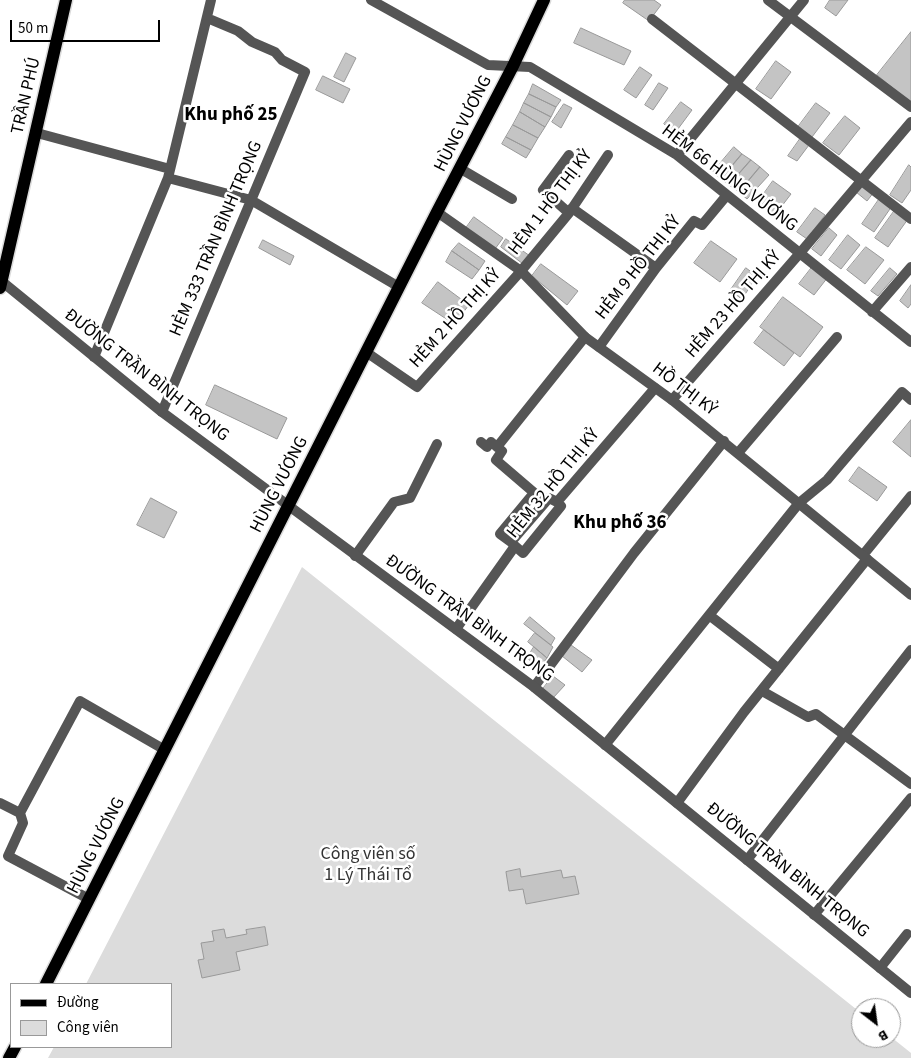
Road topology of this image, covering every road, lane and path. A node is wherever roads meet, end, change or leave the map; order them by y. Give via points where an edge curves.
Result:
1 (66, 0) edge
2 (211, 0) edge
3 (371, 0) edge
4 (544, 0) edge
5 (768, 0) edge
6 (804, 0) edge
7 (790, 17) junction
8 (207, 18) junction
9 (652, 20) dead end
10 (513, 66) junction
11 (734, 84) junction
12 (911, 106) edge
13 (911, 122) edge
14 (37, 133) junction
15 (569, 155) dead end
16 (677, 155) junction
17 (608, 156) dead end
18 (461, 170) junction
19 (169, 173) junction
20 (861, 181) junction
21 (727, 195) junction
22 (512, 199) dead end
23 (250, 200) junction
24 (571, 210) junction
25 (437, 212) junction
26 (911, 219) edge
27 (800, 254) junction
28 (656, 268) junction
29 (911, 268) edge
30 (520, 271) junction
31 (0, 283) edge
32 (399, 287) junction
33 (872, 312) junction
34 (585, 337) junction
35 (837, 337) dead end
36 (911, 342) edge
37 (599, 347) junction
38 (366, 352) junction
39 (94, 358) junction
40 (656, 388) junction
41 (672, 400) junction
42 (911, 400) edge
43 (162, 412) junction
44 (481, 442) dead end
45 (724, 442) junction
46 (437, 444) dead end
47 (498, 447) junction
48 (738, 453) junction
49 (534, 493) junction
50 (911, 496) edge
51 (545, 502) junction
52 (557, 502) junction
53 (799, 503) junction
54 (289, 506) junction
55 (513, 544) junction
56 (355, 556) junction
57 (865, 557) junction
58 (911, 595) edge
59 (709, 615) junction
60 (456, 629) junction
61 (911, 650) edge
62 (779, 669) junction
63 (534, 686) junction
64 (762, 690) junction
65 (845, 735) junction
66 (605, 744) junction
67 (165, 750) junction
68 (911, 784) edge
69 (911, 798) edge
70 (0, 803) edge
71 (677, 803) junction
72 (20, 813) junction
73 (747, 860) junction
74 (89, 899) junction
75 (814, 915) junction
76 (907, 934) dead end
77 (880, 968) junction
78 (47, 983) edge
79 (911, 994) edge

1 - 14 main road, TRẦN PHÚ
2 - 8 street
3 - 10 street, HẺM 66 HÙNG VƯƠNG via 488,65
4 - 10 main road, HÙNG VƯƠNG
5 - 7 street
6 - 7 street
7 - 11 street
7 - 12 street
8 - 19 street
8 - 23 street, HẺM 333 TRẦN BÌNH TRỌNG via 238,31 305,72
9 - 11 street
10 - 16 street, HẺM 66 HÙNG VƯƠNG via 530,67
10 - 18 main road, HÙNG VƯƠNG
11 - 16 street
11 - 20 street
13 - 20 street, HẺM 23 HỒ THỊ KỶ
14 - 19 street
14 - 31 main road, TRẦN PHÚ
15 - 24 street via 543,190
16 - 21 street, HẺM 66 HÙNG VƯƠNG
17 - 24 street, HẺM 1 HỒ THỊ KỶ
18 - 22 street
18 - 25 main road, HÙNG VƯƠNG
19 - 23 street
19 - 39 street
20 - 26 street
20 - 27 street, HẺM 23 HỒ THỊ KỶ
21 - 27 street, HẺM 66 HÙNG VƯƠNG
21 - 28 street, HẺM 9 HỒ THỊ KỶ via 702,225 694,221
23 - 32 street
23 - 43 street, HẺM 333 TRẦN BÌNH TRỌNG
24 - 28 street
24 - 30 street, HẺM 1 HỒ THỊ KỶ
25 - 30 street, HỒ THỊ KỶ
25 - 32 main road, HÙNG VƯƠNG
27 - 33 street, HẺM 66 HÙNG VƯƠNG
27 - 41 street, HẺM 23 HỒ THỊ KỶ
28 - 37 street, HẺM 9 HỒ THỊ KỶ
29 - 33 street
30 - 34 street, HỒ THỊ KỶ
30 - 38 street, HẺM 2 HỒ THỊ KỶ via 417,387
31 - 39 street, ĐƯỜNG TRẦN BÌNH TRỌNG
32 - 38 main road, HÙNG VƯƠNG
33 - 36 street, HẺM 66 HÙNG VƯƠNG
34 - 37 street, HỒ THỊ KỶ
34 - 47 street
35 - 48 street
37 - 40 street, HỒ THỊ KỶ
38 - 54 main road, HÙNG VƯƠNG
39 - 43 street, ĐƯỜNG TRẦN BÌNH TRỌNG
40 - 41 street, HỒ THỊ KỶ
40 - 52 street, HẺM 32 HỒ THỊ KỶ
41 - 45 street, HỒ THỊ KỶ
42 - 53 street via 902,392 827,480
43 - 54 street, ĐƯỜNG TRẦN BÌNH TRỌNG
44 - 47 street via 488,447 491,442
45 - 48 street, HỒ THỊ KỶ
45 - 63 street via 634,553
46 - 56 street via 410,498 394,502
47 - 49 street via 502,451 496,460
48 - 53 street, HỒ THỊ KỶ
49 - 51 street
49 - 55 street via 500,534
50 - 57 street
51 - 52 street via 549,498
51 - 55 street
52 - 55 street, HẺM 32 HỒ THỊ KỶ via 561,506 524,553
53 - 57 street, HỒ THỊ KỶ
53 - 59 street
54 - 56 street, ĐƯỜNG TRẦN BÌNH TRỌNG
54 - 67 main road, HÙNG VƯƠNG
55 - 60 street
56 - 60 street, ĐƯỜNG TRẦN BÌNH TRỌNG
57 - 58 street, HỒ THỊ KỶ
57 - 62 street
59 - 62 street
59 - 66 street
60 - 63 street, ĐƯỜNG TRẦN BÌNH TRỌNG
61 - 65 street
62 - 64 street
63 - 66 street, ĐƯỜNG TRẦN BÌNH TRỌNG
64 - 65 street via 808,717 816,714
64 - 71 street
65 - 68 street
65 - 73 street
66 - 71 street, ĐƯỜNG TRẦN BÌNH TRỌNG
67 - 72 street via 80,701
67 - 74 main road, HÙNG VƯƠNG
69 - 75 street
70 - 72 street
71 - 73 street, ĐƯỜNG TRẦN BÌNH TRỌNG
72 - 74 street via 23,823 8,856
73 - 75 street, ĐƯỜNG TRẦN BÌNH TRỌNG
74 - 78 main road, HÙNG VƯƠNG
75 - 77 street, ĐƯỜNG TRẦN BÌNH TRỌNG
76 - 77 street
77 - 79 street, ĐƯỜNG TRẦN BÌNH TRỌNG

